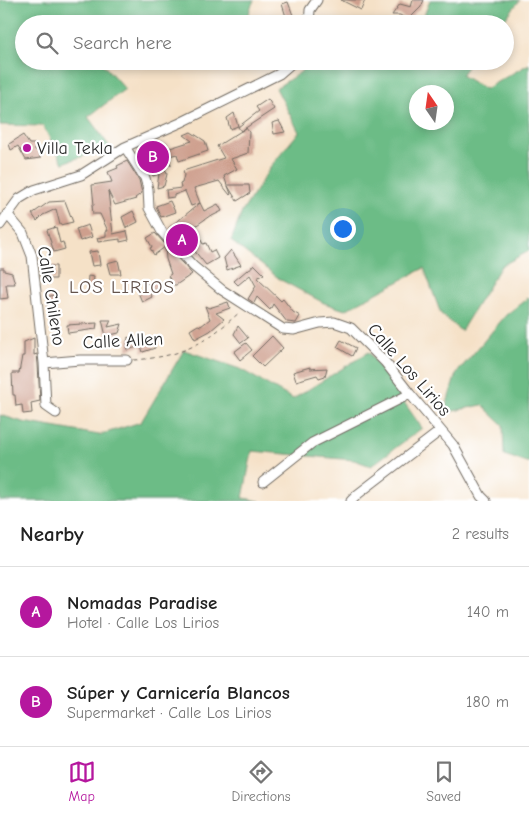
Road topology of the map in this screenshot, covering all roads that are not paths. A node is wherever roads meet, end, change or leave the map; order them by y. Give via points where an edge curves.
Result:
1 (317, 0) edge
2 (310, 15) edge
3 (284, 70) edge
4 (125, 148) junction
5 (7, 214) junction
6 (0, 225) edge
7 (128, 360) road end
8 (44, 363) junction
9 (410, 394) junction
10 (56, 414) dead end
11 (440, 431) junction
12 (263, 482) dead end
13 (351, 501) edge
14 (486, 501) edge

1 - 2 street
3 - 4 street
4 - 5 street via 81,175 34,190 19,199
4 - 9 street, Calle Los Lirios via 145,178 149,208 162,232 192,266 222,290 283,328 294,330 334,322 351,328 385,362
5 - 6 street
5 - 8 street, Calle Chileno via 23,233 32,256
7 - 8 street, Calle Allen
8 - 10 street, Calle Chileno via 46,406
9 - 11 street, Calle Los Lirios
9 - 12 street via 312,443
11 - 13 street
11 - 14 street, Calle Los Lirios via 454,445

